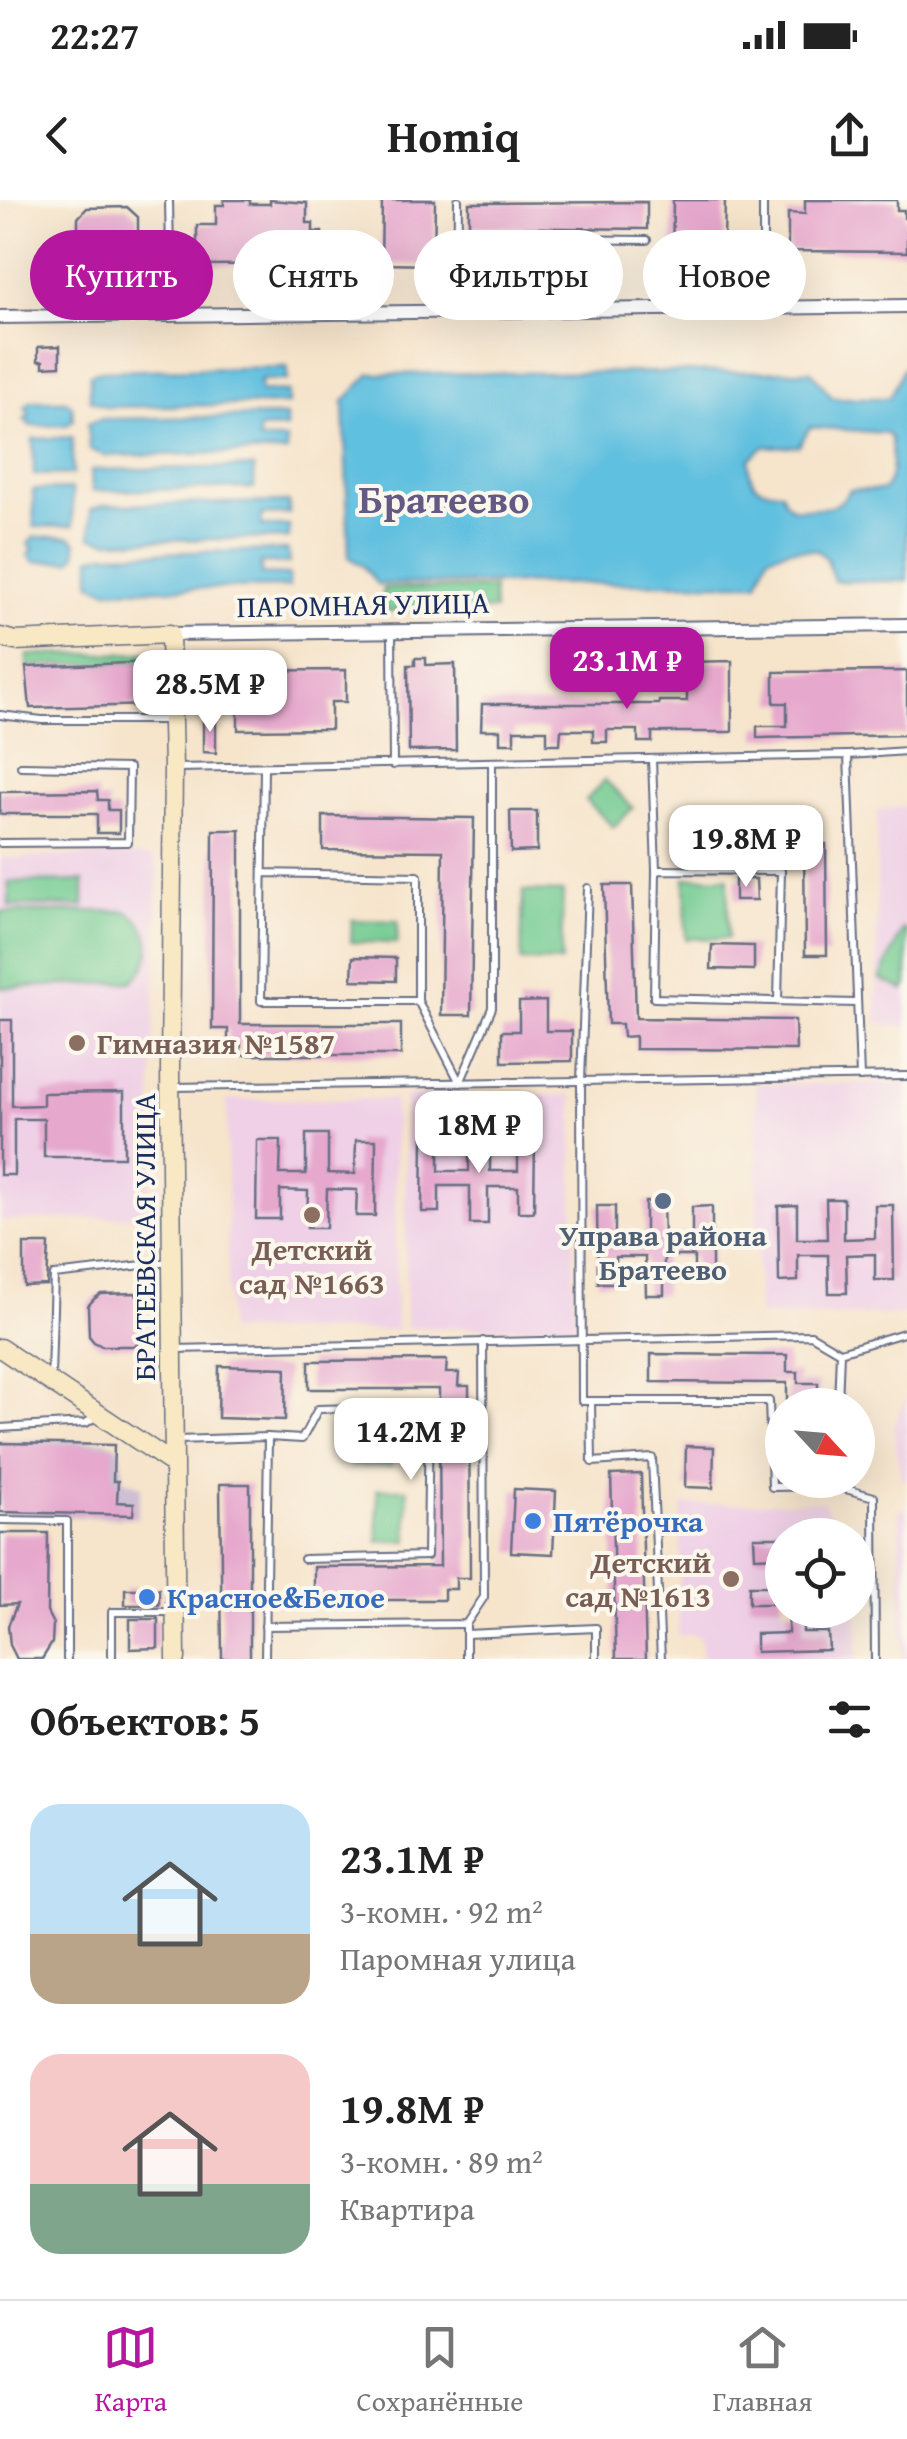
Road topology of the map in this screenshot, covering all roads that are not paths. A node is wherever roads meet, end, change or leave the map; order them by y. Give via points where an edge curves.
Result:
1 (169, 200) edge
2 (458, 200) edge
3 (763, 200) edge
4 (170, 230) edge
5 (458, 230) edge
6 (763, 230) edge
7 (907, 306) edge
8 (806, 307) edge
9 (414, 312) edge
10 (213, 314) edge
11 (0, 317) edge
12 (30, 317) edge
13 (907, 625) edge
14 (392, 631) junction
15 (170, 634) junction
16 (0, 637) edge
17 (0, 715) edge
18 (172, 720) junction
19 (907, 751) edge
20 (848, 755) junction
21 (652, 759) junction
22 (492, 764) junction
23 (21, 766) dead end
24 (393, 766) junction
25 (264, 767) junction
26 (173, 768) junction
27 (0, 843) edge
28 (656, 870) junction
29 (263, 874) junction
30 (588, 888) dead end
31 (418, 1001) junction
32 (778, 1001) junction
33 (856, 1003) junction
34 (907, 1076) edge
35 (860, 1077) junction
36 (581, 1081) junction
37 (460, 1083) junction
38 (170, 1088) junction
39 (172, 1262) junction
40 (907, 1332) edge
41 (581, 1339) junction
42 (483, 1341) junction
43 (0, 1348) edge
44 (172, 1349) junction
45 (840, 1352) junction
46 (51, 1382) junction
47 (839, 1388) edge
48 (590, 1401) junction
49 (765, 1401) edge
50 (98, 1414) junction
51 (0, 1428) edge
52 (268, 1437) junction
53 (172, 1440) junction
54 (172, 1463) junction
55 (874, 1498) edge
56 (0, 1520) edge
57 (304, 1559) dead end
58 (175, 1612) junction
59 (466, 1624) junction
60 (265, 1626) junction
61 (466, 1634) junction
62 (112, 1658) edge
63 (67, 1659) edge
64 (176, 1659) edge
65 (265, 1659) edge
66 (466, 1659) edge
67 (596, 1659) edge
68 (662, 1659) edge
69 (875, 1659) edge

1 - 4 lane
2 - 5 lane
3 - 6 lane
7 - 8 street
9 - 10 street
11 - 12 street
13 - 14 street, ПАРОМНАЯ УЛИЦА
14 - 15 street, ПАРОМНАЯ УЛИЦА
14 - 24 lane
15 - 16 street, ПАРОМНАЯ УЛИЦА
15 - 18 street, БРАТЕЕВСКАЯ УЛИЦА
17 - 18 lane
18 - 26 street, БРАТЕЕВСКАЯ УЛИЦА
19 - 20 lane
20 - 21 lane
20 - 33 lane
21 - 22 lane
21 - 28 lane
22 - 24 lane
22 - 37 lane via 492,1008
23 - 27 lane via 129,768 128,842
24 - 25 lane
25 - 26 lane
25 - 29 lane
26 - 38 street, БРАТЕЕВСКАЯ УЛИЦА
28 - 32 lane via 654,998
28 - 32 lane via 781,871
29 - 31 lane via 418,876
29 - 31 lane via 261,1001
30 - 36 lane
31 - 37 lane
32 - 33 lane
33 - 35 lane
34 - 35 lane
35 - 36 lane
36 - 37 lane
36 - 41 lane
37 - 38 lane
38 - 39 street, БРАТЕЕВСКАЯ УЛИЦА
39 - 44 street, БРАТЕЕВСКАЯ УЛИЦА
39 - 46 lane via 54,1275
40 - 45 lane
41 - 42 lane
41 - 45 lane via 812,1335
41 - 48 lane via 582,1402
42 - 44 lane
42 - 59 lane via 484,1596
43 - 46 street
44 - 53 street, БРАТЕЕВСКАЯ УЛИЦА
45 - 47 lane
46 - 50 street
48 - 49 lane
48 - 68 lane via 592,1462 652,1458
50 - 51 lane via 86,1423
50 - 54 street
52 - 53 lane
52 - 57 lane via 302,1439 318,1409 429,1406 427,1556
52 - 60 lane
53 - 54 street, БРАТЕЕВСКАЯ УЛИЦА
54 - 58 street, БРАТЕЕВСКАЯ УЛИЦА
55 - 69 lane
56 - 63 lane via 72,1521
58 - 62 lane via 112,1612
58 - 64 street, БРАТЕЕВСКАЯ УЛИЦА
59 - 60 lane
59 - 61 lane
60 - 65 lane
61 - 66 lane
61 - 67 lane via 596,1628

